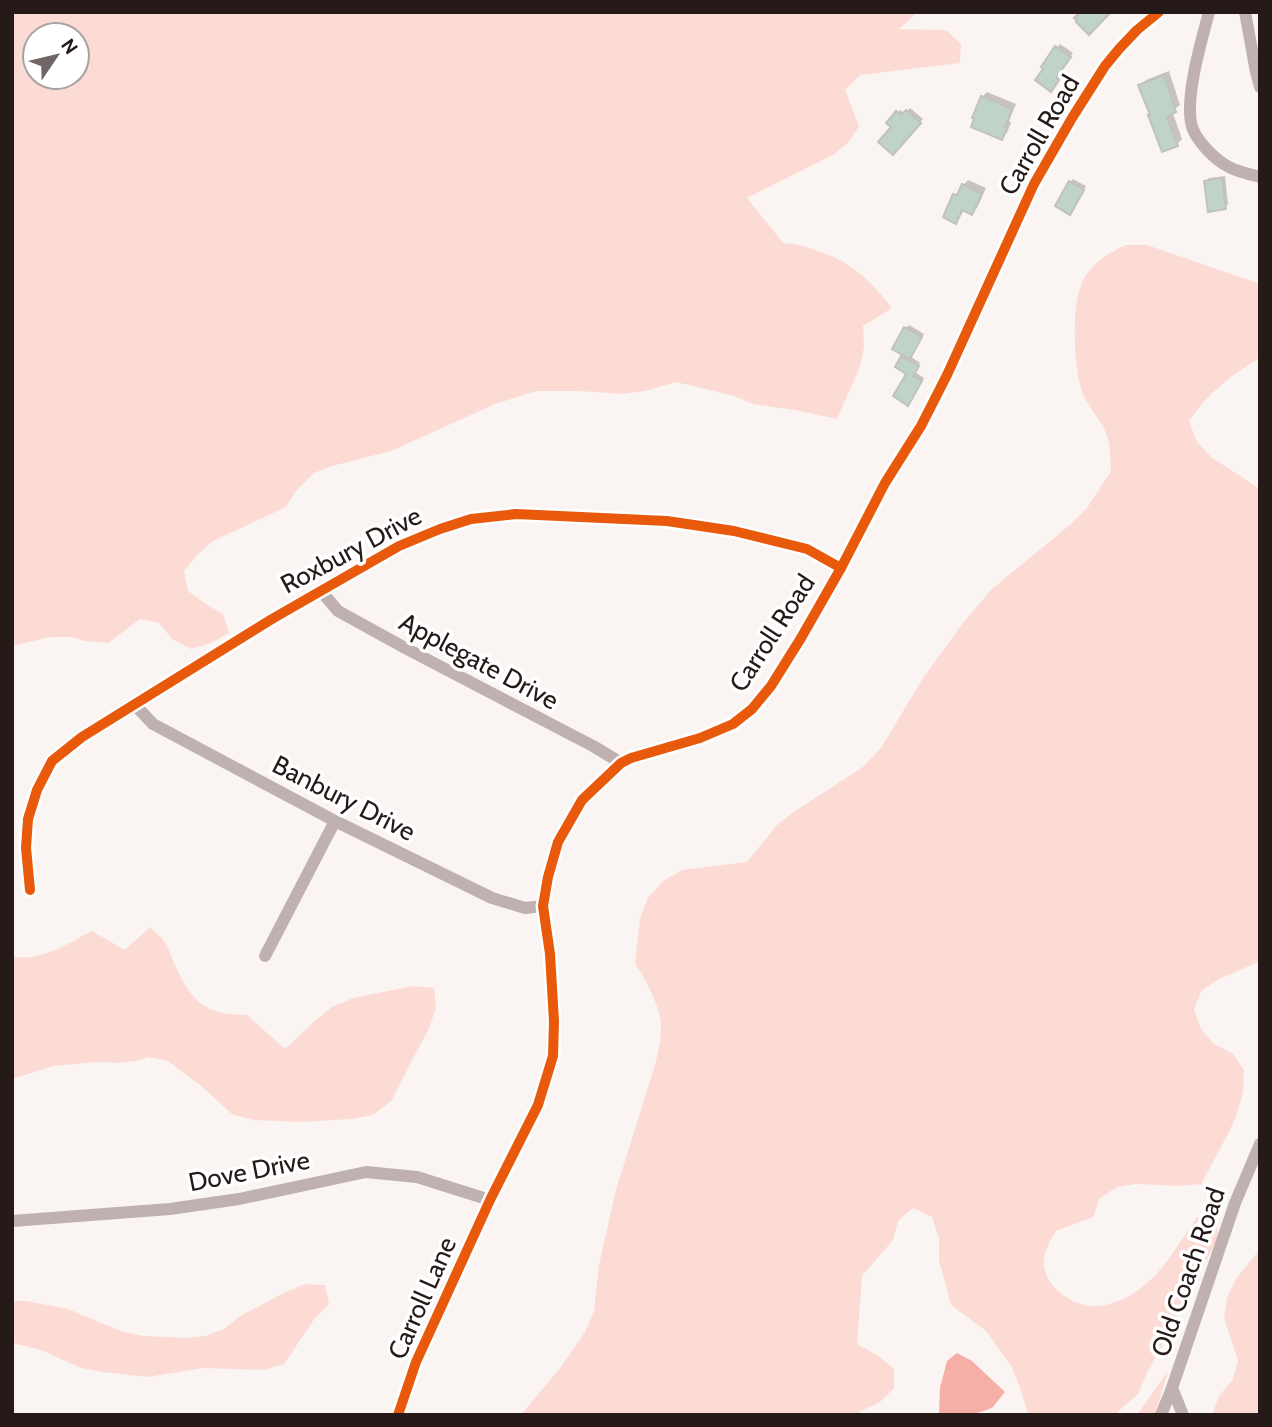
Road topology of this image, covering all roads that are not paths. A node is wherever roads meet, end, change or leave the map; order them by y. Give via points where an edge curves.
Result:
1 (1159, 12) edge
2 (1209, 12) edge
3 (1245, 12) edge
4 (1260, 87) edge
5 (1260, 177) edge
6 (841, 568) junction
7 (321, 591) junction
8 (134, 704) junction
9 (621, 763) junction
10 (335, 821) junction
11 (30, 890) dead end
12 (544, 906) junction
13 (265, 956) dead end
14 (1260, 1144) edge
15 (490, 1200) junction
16 (12, 1221) edge
17 (1172, 1388) junction
18 (398, 1415) edge
19 (1161, 1415) edge
20 (1183, 1415) edge

1 - 6 street, Carroll Road via 1105,66 1034,184 937,396
2 - 5 street via 1195,68 1191,126 1201,144 1228,166
3 - 4 street
6 - 7 street, Roxbury Drive via 807,549 734,531 667,521 516,514 440,528
6 - 9 street, Carroll Road via 771,686 752,709 733,724 700,738
7 - 8 street, Roxbury Drive
7 - 9 street, Applegate Drive via 338,611
8 - 10 street, Banbury Drive via 153,724
8 - 11 street, Roxbury Drive via 52,761 29,819
9 - 12 street, Carroll Road via 582,800 558,842
10 - 12 street, Banbury Drive via 492,898 525,908
10 - 13 street
12 - 15 street, Carroll Road via 553,1056 538,1105
14 - 17 street, Old Coach Road via 1235,1203
15 - 16 street, Dove Drive via 417,1177 366,1172 170,1209
15 - 18 street, Carroll Lane via 416,1362
17 - 19 street, Old Coach Road
17 - 20 street

